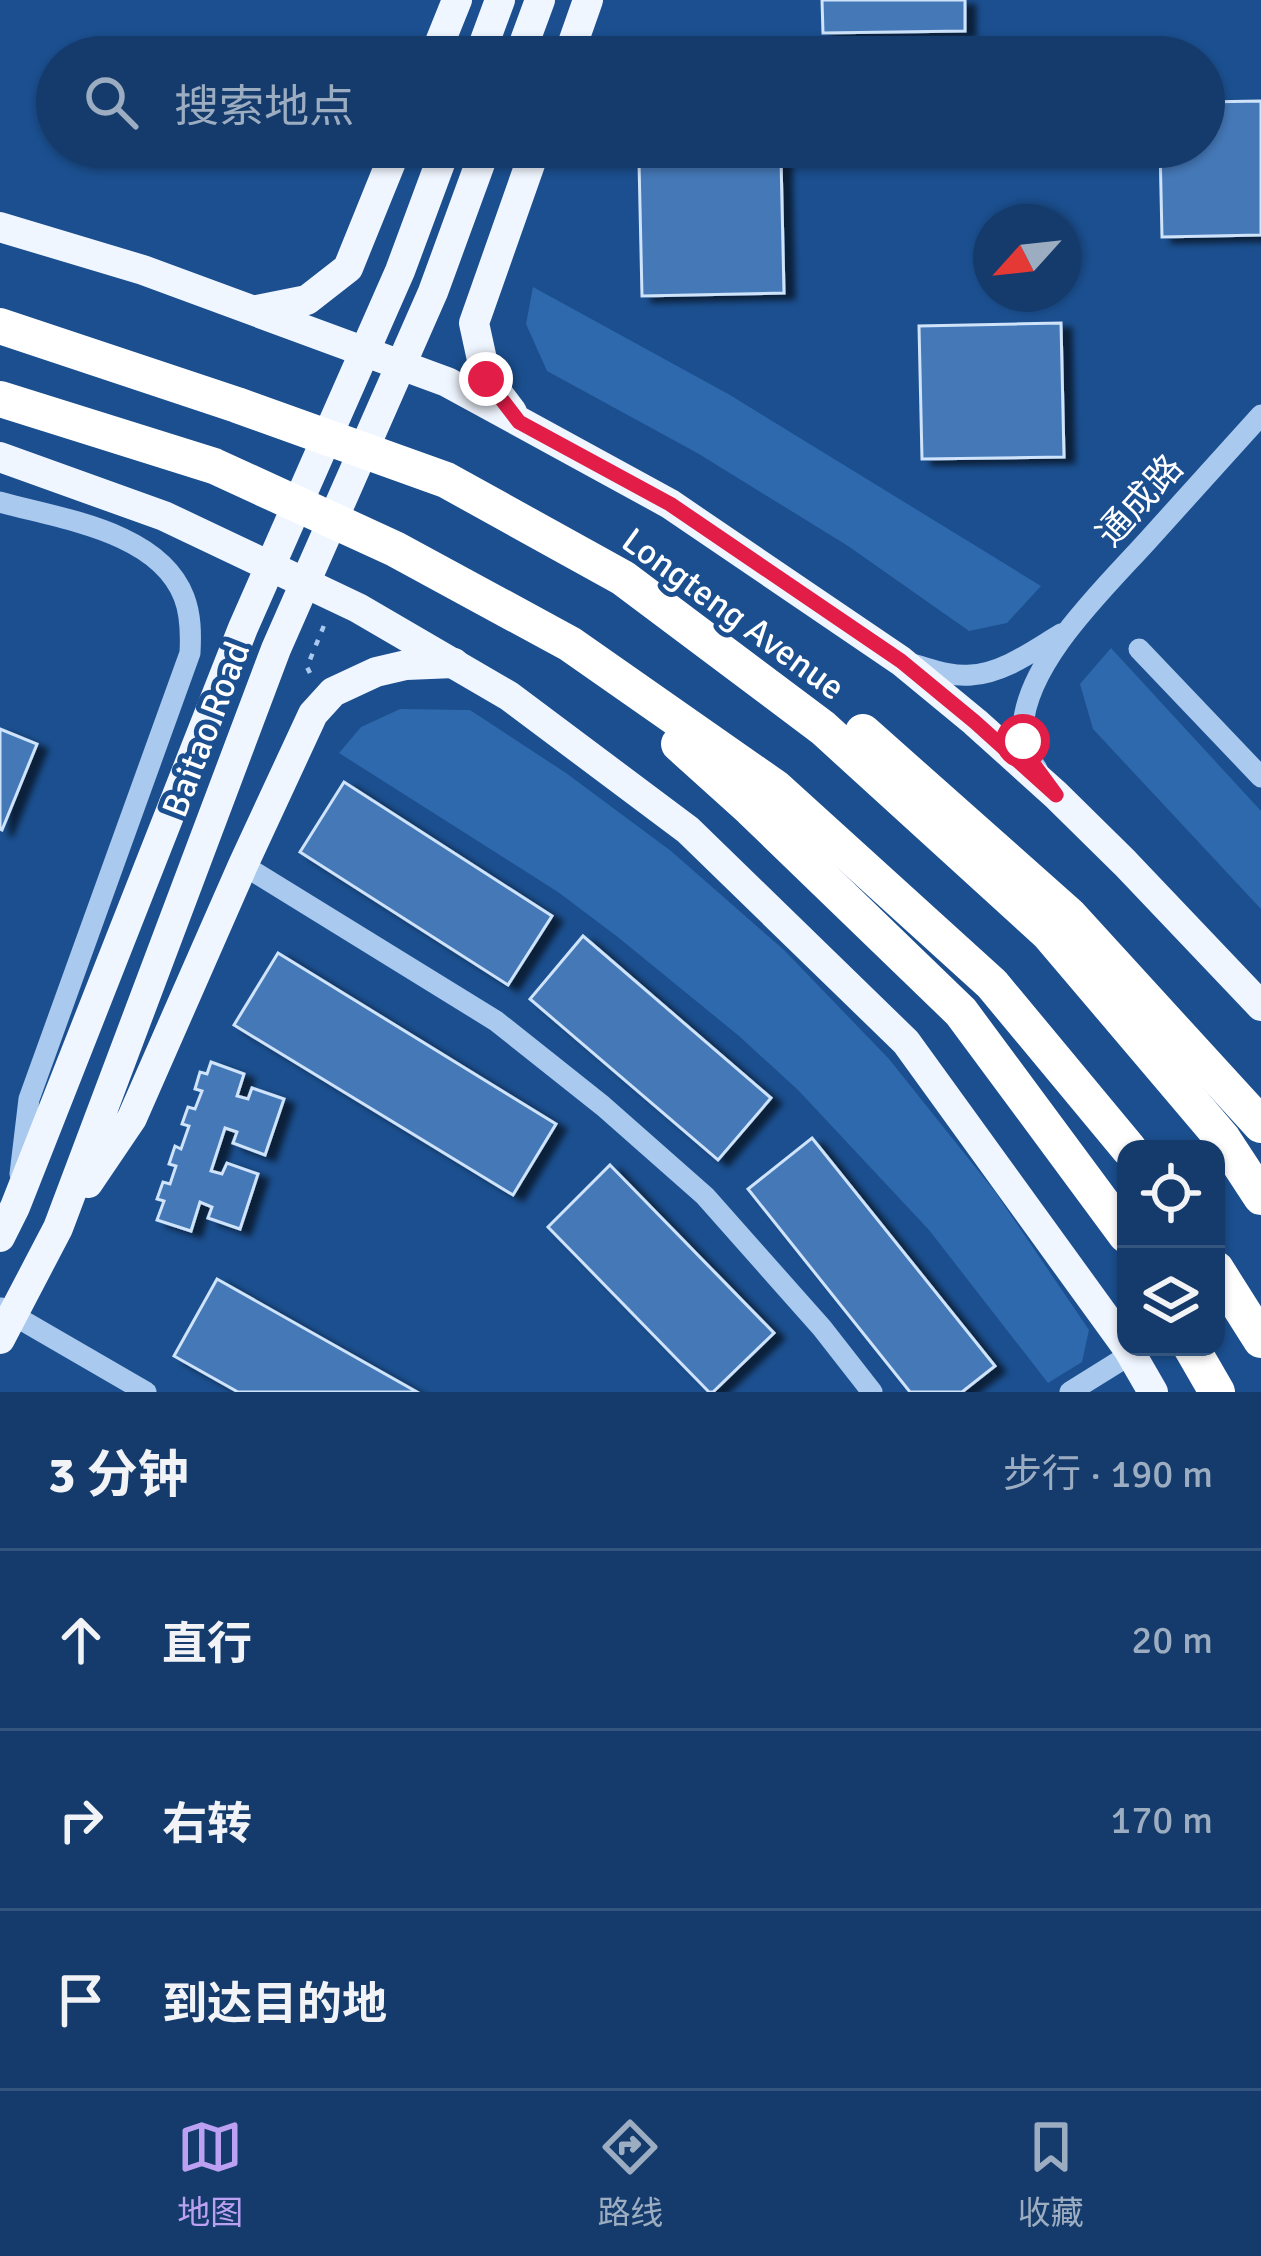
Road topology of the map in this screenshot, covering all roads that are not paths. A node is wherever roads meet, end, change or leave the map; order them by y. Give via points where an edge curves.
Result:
1 (457, 0) edge
2 (500, 0) edge
3 (540, 0) edge
4 (588, 0) edge
5 (442, 36) edge
6 (487, 36) edge
7 (527, 36) edge
8 (575, 36) edge
9 (388, 168) edge
10 (438, 168) edge
11 (478, 168) edge
12 (529, 168) edge
13 (0, 227) edge
14 (253, 311) junction
15 (0, 326) edge
16 (0, 399) edge
17 (1261, 415) edge
18 (519, 422) junction
19 (0, 457) edge
20 (0, 502) edge
21 (623, 578) junction
22 (1067, 630) junction
23 (570, 644) junction
24 (1139, 649) dead end
25 (901, 661) junction
26 (454, 663) junction
27 (1261, 777) edge
28 (1056, 795) junction
29 (243, 865) junction
30 (1261, 1006) edge
31 (1261, 1125) edge
32 (1122, 1140) edge
33 (1261, 1196) edge
34 (15, 1208) junction
35 (1117, 1223) edge
36 (58, 1228) junction
37 (0, 1237) edge
38 (1225, 1283) edge
39 (4, 1321) edge
40 (1117, 1334) edge
41 (1261, 1340) edge
42 (1119, 1356) edge
43 (1132, 1356) edge
44 (1196, 1356) edge
45 (146, 1392) edge
46 (872, 1392) edge
47 (1070, 1392) edge
48 (1153, 1392) edge
49 (1217, 1392) edge

1 - 5 main road
2 - 6 main road
3 - 7 main road
4 - 8 main road
9 - 14 main road via 348,268 307,301
10 - 34 main road, Baitao Road via 243,628
11 - 36 main road, Baitao Road via 433,292 276,649
12 - 18 main road via 474,323 486,379
13 - 14 main road
14 - 18 main road via 447,382
15 - 21 highway, Longteng Avenue via 446,480
16 - 23 highway via 214,466 395,549
17 - 22 street, 通成路
18 - 25 main road via 670,504
19 - 26 main road via 201,532
20 - 34 street via 147,551 184,597 191,628 190,653 29,1100
21 - 31 highway via 840,711 1069,915
21 - 33 highway, Longteng Avenue via 823,728 1049,934 1223,1139
22 - 25 street via 972,676
22 - 28 street via 1022,724 1029,758
23 - 32 highway via 776,788 992,984
23 - 35 highway via 962,1012
24 - 27 street
25 - 28 main road
26 - 29 main road via 376,672 333,692 300,738
26 - 40 main road via 688,830 906,1042
28 - 30 main road
29 - 36 main road via 132,1118
29 - 46 street via 496,1022 603,1106 705,1196
34 - 37 main road, Baitao Road
36 - 39 main road, Baitao Road
38 - 41 highway
39 - 45 street
42 - 47 street
43 - 48 main road
44 - 49 highway

